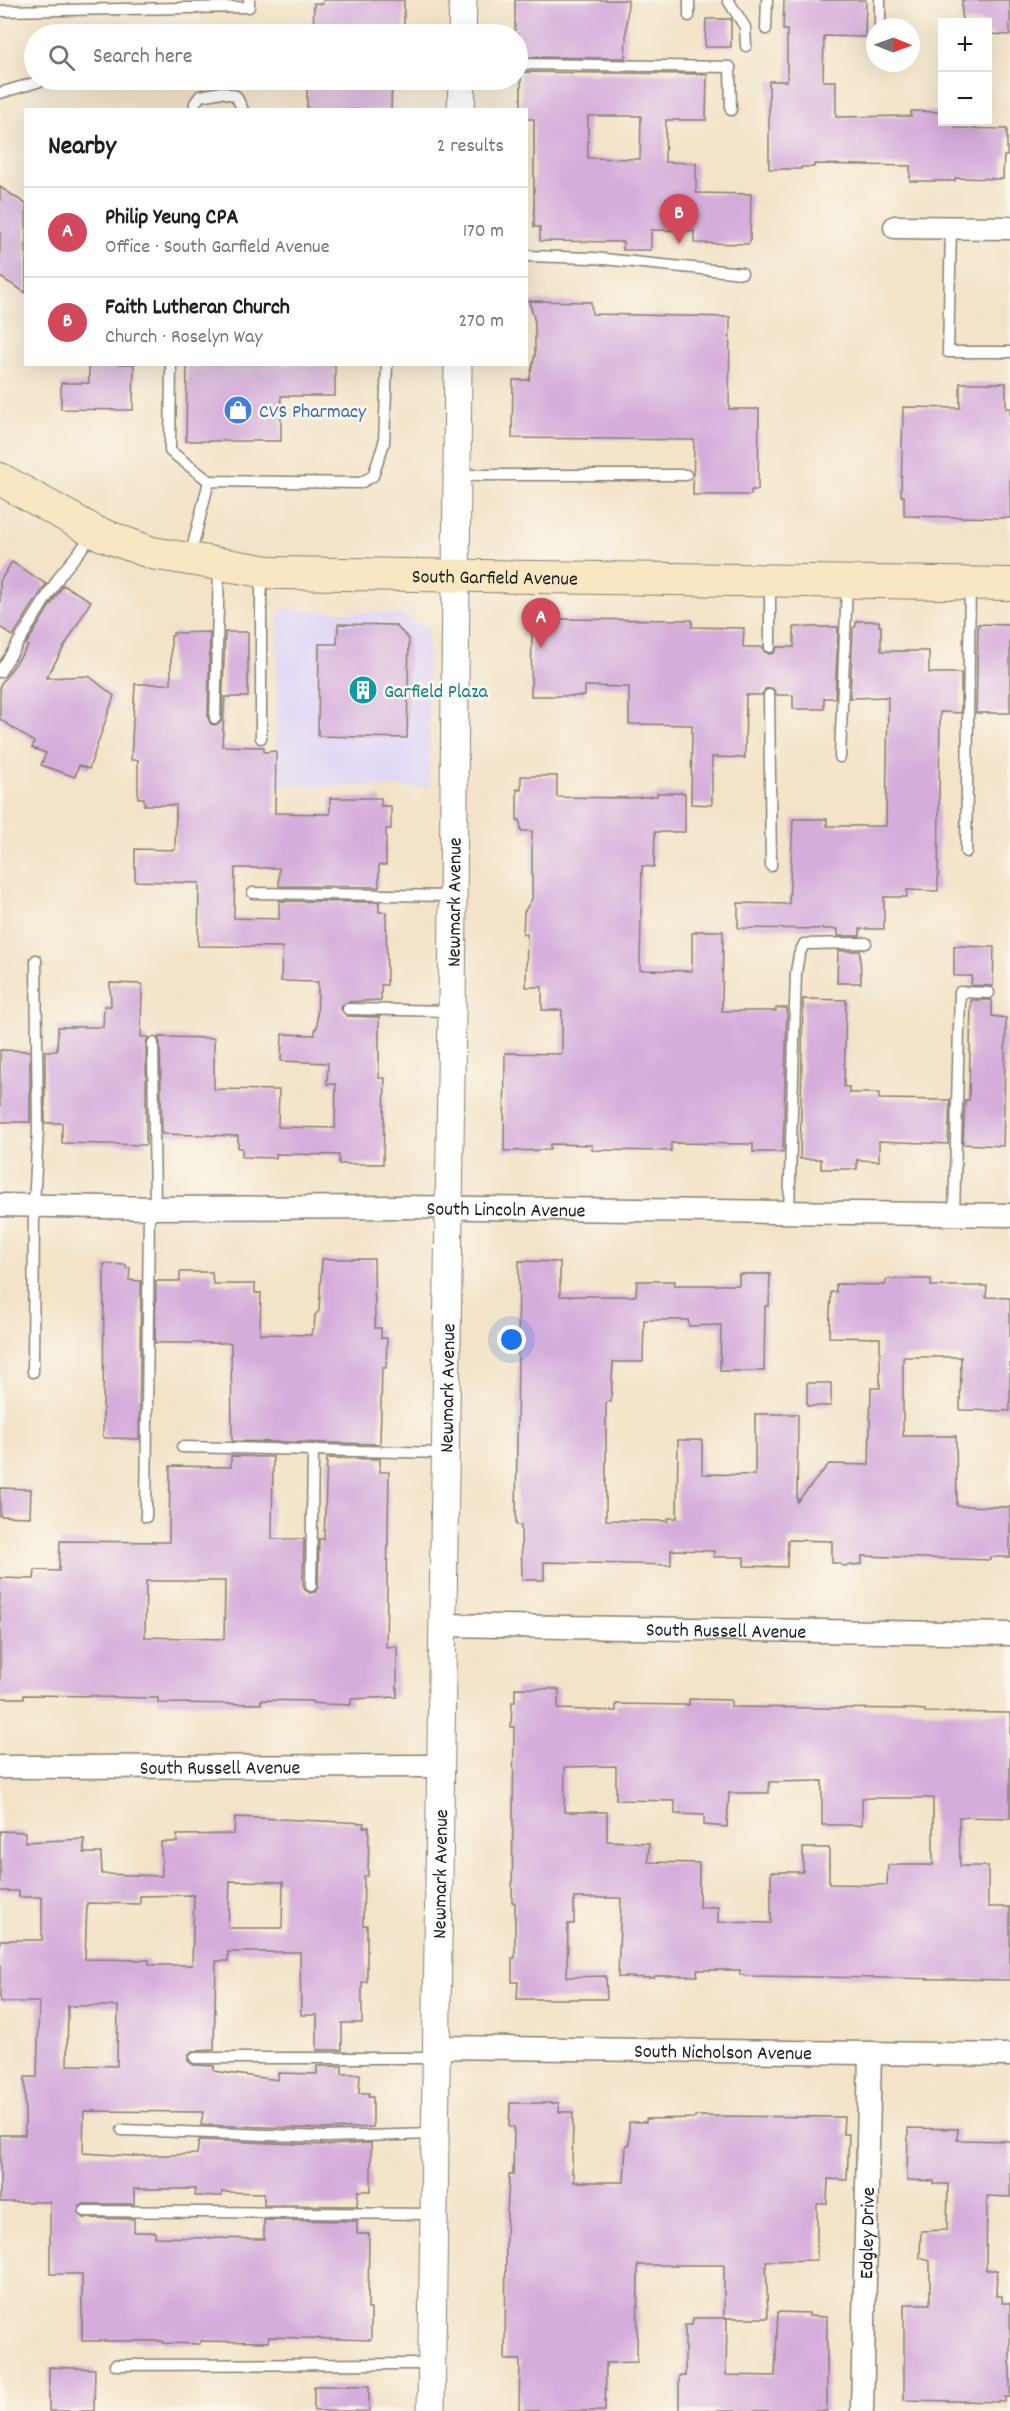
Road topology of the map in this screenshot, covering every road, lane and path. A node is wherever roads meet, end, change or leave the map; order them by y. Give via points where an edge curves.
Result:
1 (249, 0) edge
2 (463, 0) edge
3 (689, 0) edge
4 (728, 0) edge
5 (767, 0) edge
6 (880, 0) edge
7 (6, 7) edge
8 (689, 16) dead end
9 (880, 18) edge
10 (462, 24) edge
11 (766, 29) dead end
12 (747, 46) dead end
13 (528, 64) edge
14 (24, 86) edge
15 (462, 90) edge
16 (0, 93) edge
17 (194, 108) edge
18 (242, 108) edge
19 (461, 108) edge
20 (732, 110) dead end
21 (896, 227) dead end
22 (951, 228) junction
23 (1010, 228) edge
24 (528, 256) edge
25 (742, 273) dead end
26 (1010, 352) edge
27 (171, 366) edge
28 (387, 366) edge
29 (458, 366) edge
30 (457, 475) junction
31 (686, 475) dead end
32 (0, 479) edge
33 (209, 481) junction
34 (95, 532) junction
35 (204, 562) junction
36 (261, 571) junction
37 (456, 576) junction
38 (770, 581) junction
39 (847, 582) junction
40 (970, 584) junction
41 (1010, 584) edge
42 (770, 647) dead end
43 (0, 672) edge
44 (769, 695) dead end
45 (215, 718) dead end
46 (261, 738) dead end
47 (840, 757) dead end
48 (966, 852) dead end
49 (771, 866) dead end
50 (253, 893) dead end
51 (453, 896) junction
52 (866, 943) dead end
53 (36, 960) dead end
54 (989, 993) dead end
55 (348, 1009) dead end
56 (452, 1011) junction
57 (153, 1043) dead end
58 (0, 1205) edge
59 (34, 1206) junction
60 (152, 1208) junction
61 (448, 1208) junction
62 (789, 1212) junction
63 (954, 1215) junction
64 (1010, 1215) edge
65 (33, 1372) dead end
66 (182, 1447) dead end
67 (313, 1450) junction
68 (444, 1453) junction
69 (146, 1517) dead end
70 (311, 1586) dead end
71 (442, 1624) junction
72 (1010, 1634) edge
73 (441, 1766) junction
74 (0, 1767) edge
75 (437, 2053) junction
76 (870, 2054) junction
77 (1010, 2055) edge
78 (195, 2058) dead end
79 (122, 2130) dead end
80 (435, 2134) junction
81 (85, 2211) dead end
82 (433, 2214) junction
83 (431, 2364) junction
84 (116, 2365) dead end
85 (431, 2411) edge
86 (862, 2411) edge

1 - 7 lane via 249,7
2 - 10 street
3 - 8 lane
4 - 12 lane via 746,27
5 - 11 lane
6 - 9 lane
13 - 20 lane via 730,67
14 - 16 lane
15 - 19 street
17 - 18 lane via 200,96 222,92 236,96
21 - 22 street
22 - 23 street
22 - 26 lane via 948,352
24 - 25 lane via 593,258
27 - 33 lane via 170,451
28 - 33 lane via 384,443 373,476 360,483
29 - 30 street, Newmark Avenue
30 - 31 lane
30 - 37 street, Newmark Avenue
32 - 34 main road, South Garfield Avenue
33 - 35 lane
34 - 35 main road, South Garfield Avenue via 152,553
34 - 43 lane via 61,574
35 - 36 main road, South Garfield Avenue
35 - 45 lane
36 - 37 main road, South Garfield Avenue
36 - 46 lane
37 - 38 main road, South Garfield Avenue
37 - 51 street, Newmark Avenue
38 - 39 main road, South Garfield Avenue
38 - 42 lane
39 - 40 main road, South Garfield Avenue
39 - 47 lane
40 - 41 main road, South Garfield Avenue
40 - 48 lane
44 - 49 lane
50 - 51 lane
51 - 56 street, Newmark Avenue
52 - 62 lane via 804,944 799,954
53 - 59 lane via 38,1129
54 - 63 lane via 960,992
55 - 56 lane
56 - 61 street, Newmark Avenue
57 - 60 lane
58 - 59 street, South Lincoln Avenue
59 - 60 street, South Lincoln Avenue
59 - 65 lane
60 - 61 street, South Lincoln Avenue
60 - 69 lane
61 - 62 street, South Lincoln Avenue
61 - 68 street, Newmark Avenue
62 - 63 street, South Lincoln Avenue
63 - 64 street, South Lincoln Avenue
66 - 67 lane
67 - 68 lane
67 - 70 lane
68 - 71 street, Newmark Avenue
71 - 72 street, South Russell Avenue
71 - 73 street, Newmark Avenue
73 - 74 street, South Russell Avenue
73 - 75 street, Newmark Avenue
75 - 76 street, South Nicholson Avenue
75 - 78 lane
75 - 80 street, Newmark Avenue
76 - 77 street, South Nicholson Avenue
76 - 86 street, Edgley Drive
79 - 80 lane via 325,2137
80 - 82 street, Newmark Avenue
81 - 82 lane
82 - 83 street, Newmark Avenue
83 - 84 lane
83 - 85 street, Newmark Avenue

